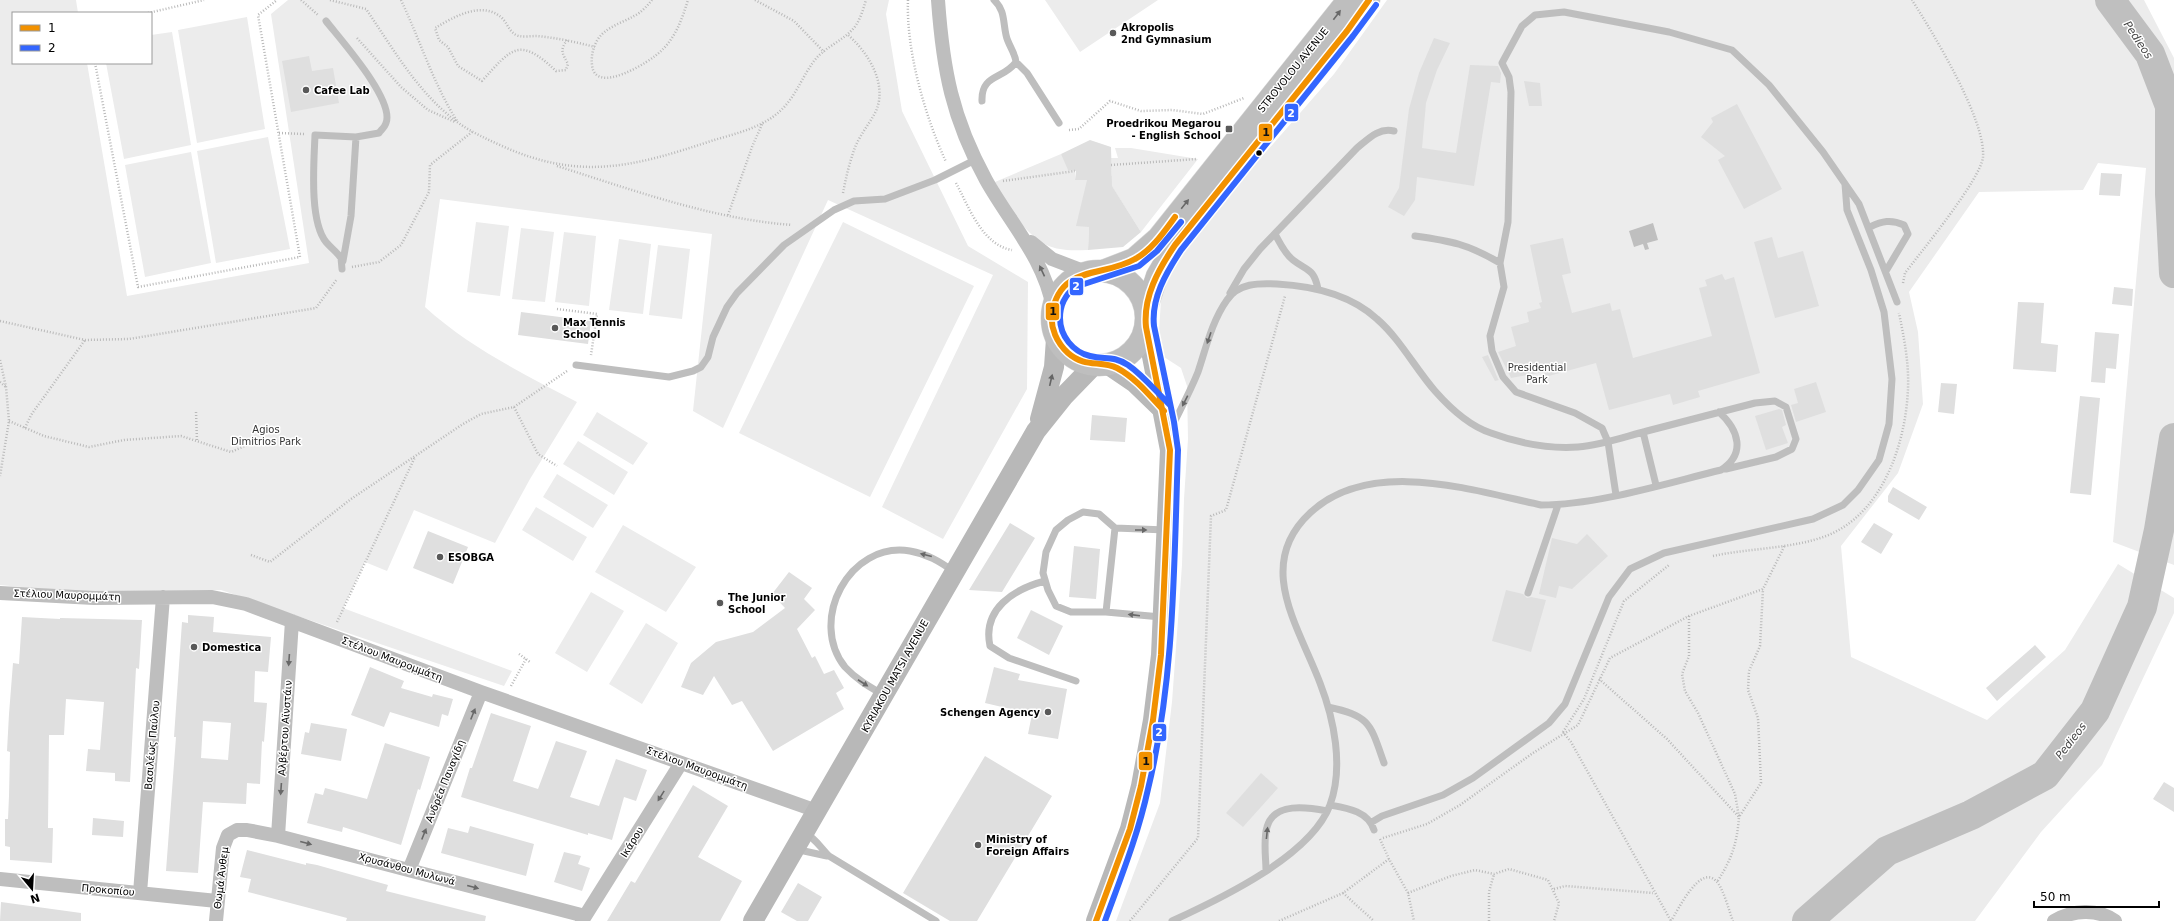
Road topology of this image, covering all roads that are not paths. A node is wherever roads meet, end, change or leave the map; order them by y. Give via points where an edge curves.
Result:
1 (938, 0) edge
2 (994, 0) edge
3 (1348, 0) edge
4 (1369, 0) edge
5 (326, 21) road end
6 (1016, 62) junction
7 (982, 101) dead end
8 (1059, 123) road end
9 (1394, 131) dead end
10 (356, 137) junction
11 (976, 160) junction
12 (1845, 184) junction
13 (1013, 225) junction
14 (1870, 227) junction
15 (1274, 234) junction
16 (1415, 236) dead end
17 (1500, 263) junction
18 (1094, 271) junction
19 (1886, 271) junction
20 (1318, 289) junction
21 (1227, 298) junction
22 (1898, 302) road end
23 (1052, 308) junction
24 (1146, 317) junction
25 (1056, 339) junction
26 (1100, 364) junction
27 (576, 365) road end
28 (1164, 411) junction
29 (1719, 412) junction
30 (1036, 430) junction
31 (1643, 432) junction
32 (1169, 433) junction
33 (1608, 442) junction
34 (1722, 470) junction
35 (1656, 486) junction
36 (1616, 495) junction
37 (1558, 505) junction
38 (1115, 528) junction
39 (1168, 530) junction
40 (953, 571) junction
41 (1045, 581) junction
42 (0, 593) edge
43 (1528, 593) dead end
44 (163, 597) junction
45 (1106, 612) junction
46 (1163, 618) junction
47 (292, 621) junction
48 (1076, 681) dead end
49 (481, 692) junction
50 (885, 695) junction
51 (1328, 707) junction
52 (1384, 762) dead end
53 (681, 763) junction
54 (1328, 808) junction
55 (817, 811) junction
56 (1372, 822) junction
57 (1374, 830) dead end
58 (228, 835) joint
59 (278, 836) junction
60 (801, 840) junction
61 (829, 856) junction
62 (409, 870) junction
63 (1266, 871) junction
64 (0, 879) edge
65 (140, 893) junction
66 (217, 901) junction
67 (584, 919) edge
68 (216, 921) edge
69 (753, 921) edge
70 (936, 921) edge
71 (1096, 921) edge
72 (1172, 921) edge
73 (2054, 921) edge
74 (2115, 921) edge

1 - 11 street via 950,93 963,133
2 - 6 lane via 1003,12 1006,36
18 -> 3 main road, STROVOLOU AVENUE via 1134,259 1147,250
4 - 24 main road, STROVOLOU AVENUE via 1175,245 1157,276
5 - 10 lane via 362,66 386,108 387,122 379,133
6 - 7 lane via 1012,69 987,82 982,90
6 - 8 lane via 1027,73
9 - 15 lane via 1387,129 1373,135 1357,148
10 - 10 lane via 315,135 314,196 317,212 326,242 342,258 342,269 350,216
11 - 13 street
11 - 27 lane via 884,199 854,201 834,210 784,245 736,293 727,307 713,337 708,356 701,367 683,375 669,377
12 - 14 lane via 1860,204
12 - 17 lane via 1770,85 1732,50 1669,32 1564,12 1535,15 1522,26 1502,64 1509,77 1511,92 1508,222
12 - 56 lane via 1847,210 1871,270 1884,312 1892,379 1889,424 1879,460 1858,490 1843,505 1813,519 1664,552 1630,569 1609,597 1565,704 1549,723 1473,778 1443,795 1382,816
13 - 18 street via 1052,259
23 -> 13 street via 1049,288 1031,249
14 - 19 lane
14 - 19 lane via 1882,221 1896,221 1904,225 1908,234
15 - 20 lane via 1292,259 1309,270
15 - 21 lane via 1244,269
16 - 17 lane via 1456,242
17 - 33 lane via 1504,287 1490,336 1492,351 1503,377 1516,392 1552,403 1592,421 1602,428
18 - 23 main road via 1064,285
18 - 24 main road via 1120,275 1131,283 1139,293
19 - 22 lane
20 - 21 lane via 1289,284 1256,284 1236,290
20 - 33 lane via 1358,304 1377,319 1445,402 1468,421 1489,433 1522,443 1557,447 1578,447
21 -> 32 lane via 1220,310 1191,390
23 - 25 main road
24 - 26 main road via 1140,340 1134,349 1122,359
24 - 28 main road
25 - 26 main road via 1076,359
30 -> 25 main road, KYRIAKOU MATSI AVENUE via 1054,367
26 - 28 main road via 1135,383
26 - 30 main road, KYRIAKOU MATSI AVENUE via 1064,396
28 - 32 main road
29 - 31 lane
29 - 34 lane via 1730,424 1737,450 1731,464
29 - 34 lane via 1775,401 1786,407 1796,439 1792,449 1776,457
30 - 40 main road, KYRIAKOU MATSI AVENUE
31 - 33 lane
31 - 35 lane
32 - 39 main road via 1171,466
33 - 36 lane
34 - 35 lane
35 - 36 lane
36 - 37 lane
37 - 43 lane
37 - 51 lane via 1541,505 1444,484 1411,481 1384,482 1357,488 1336,496 1314,509 1294,530 1282,569 1291,616
38 -> 39 lane
38 - 41 lane via 1099,514 1083,512 1068,520 1056,530 1046,552 1043,573
38 - 45 lane
39 - 46 main road
40 - 50 main road, KYRIAKOU MATSI AVENUE
40 -> 50 lane via 933,557 909,551 888,552 865,561 840,586 832,606 830,627 835,648 845,666 861,682
41 - 45 lane via 1056,606 1071,612
41 - 48 lane via 1013,594 994,611 987,633 990,646 1009,658
42 - 44 street, Στέλιου Μαυρομμάτη via 94,598
44 - 47 street, Στέλιου Μαυρομμάτη via 226,599 269,611
44 - 65 street, Βασιλέως Παύλου
46 -> 45 lane
46 - 71 main road via 1154,720 1141,786 1130,829
47 - 49 street, Στέλιου Μαυρομμάτη
47 -> 59 street, Αλβέρτου Αϊνστάιν
49 - 53 street, Στέλιου Μαυρομμάτη
62 -> 49 street, Ανδρέα Παναγίδη
50 - 55 main road, KYRIAKOU MATSI AVENUE
51 - 52 lane via 1351,712 1370,724
51 - 54 lane via 1335,744 1336,770
53 - 55 street, Στέλιου Μαυρομμάτη
53 -> 67 street, Ικάρου
54 - 56 lane via 1346,808 1362,814
54 - 63 lane via 1310,834 1280,862
63 -> 54 lane via 1266,829 1277,812 1292,808
55 - 60 main road, KYRIAKOU MATSI AVENUE
56 - 57 lane
58 - 59 street, Χρυσάνθου Μυλωνά via 237,830 247,830
58 - 66 street, Θωμά Άνθεμ via 223,848
59 -> 62 street, Χρυσάνθου Μυλωνά
60 - 61 lane via 804,851
60 - 61 lane via 813,837
60 - 69 main road, KYRIAKOU MATSI AVENUE
61 - 70 lane
62 -> 67 street, Χρυσάνθου Μυλωνά
63 - 72 lane
64 - 65 street, Προκοπίου
65 - 66 street, Προκοπίου
66 - 68 street, Θωμά Άνθεμ
73 - 74 street via 2084,912 2104,914

